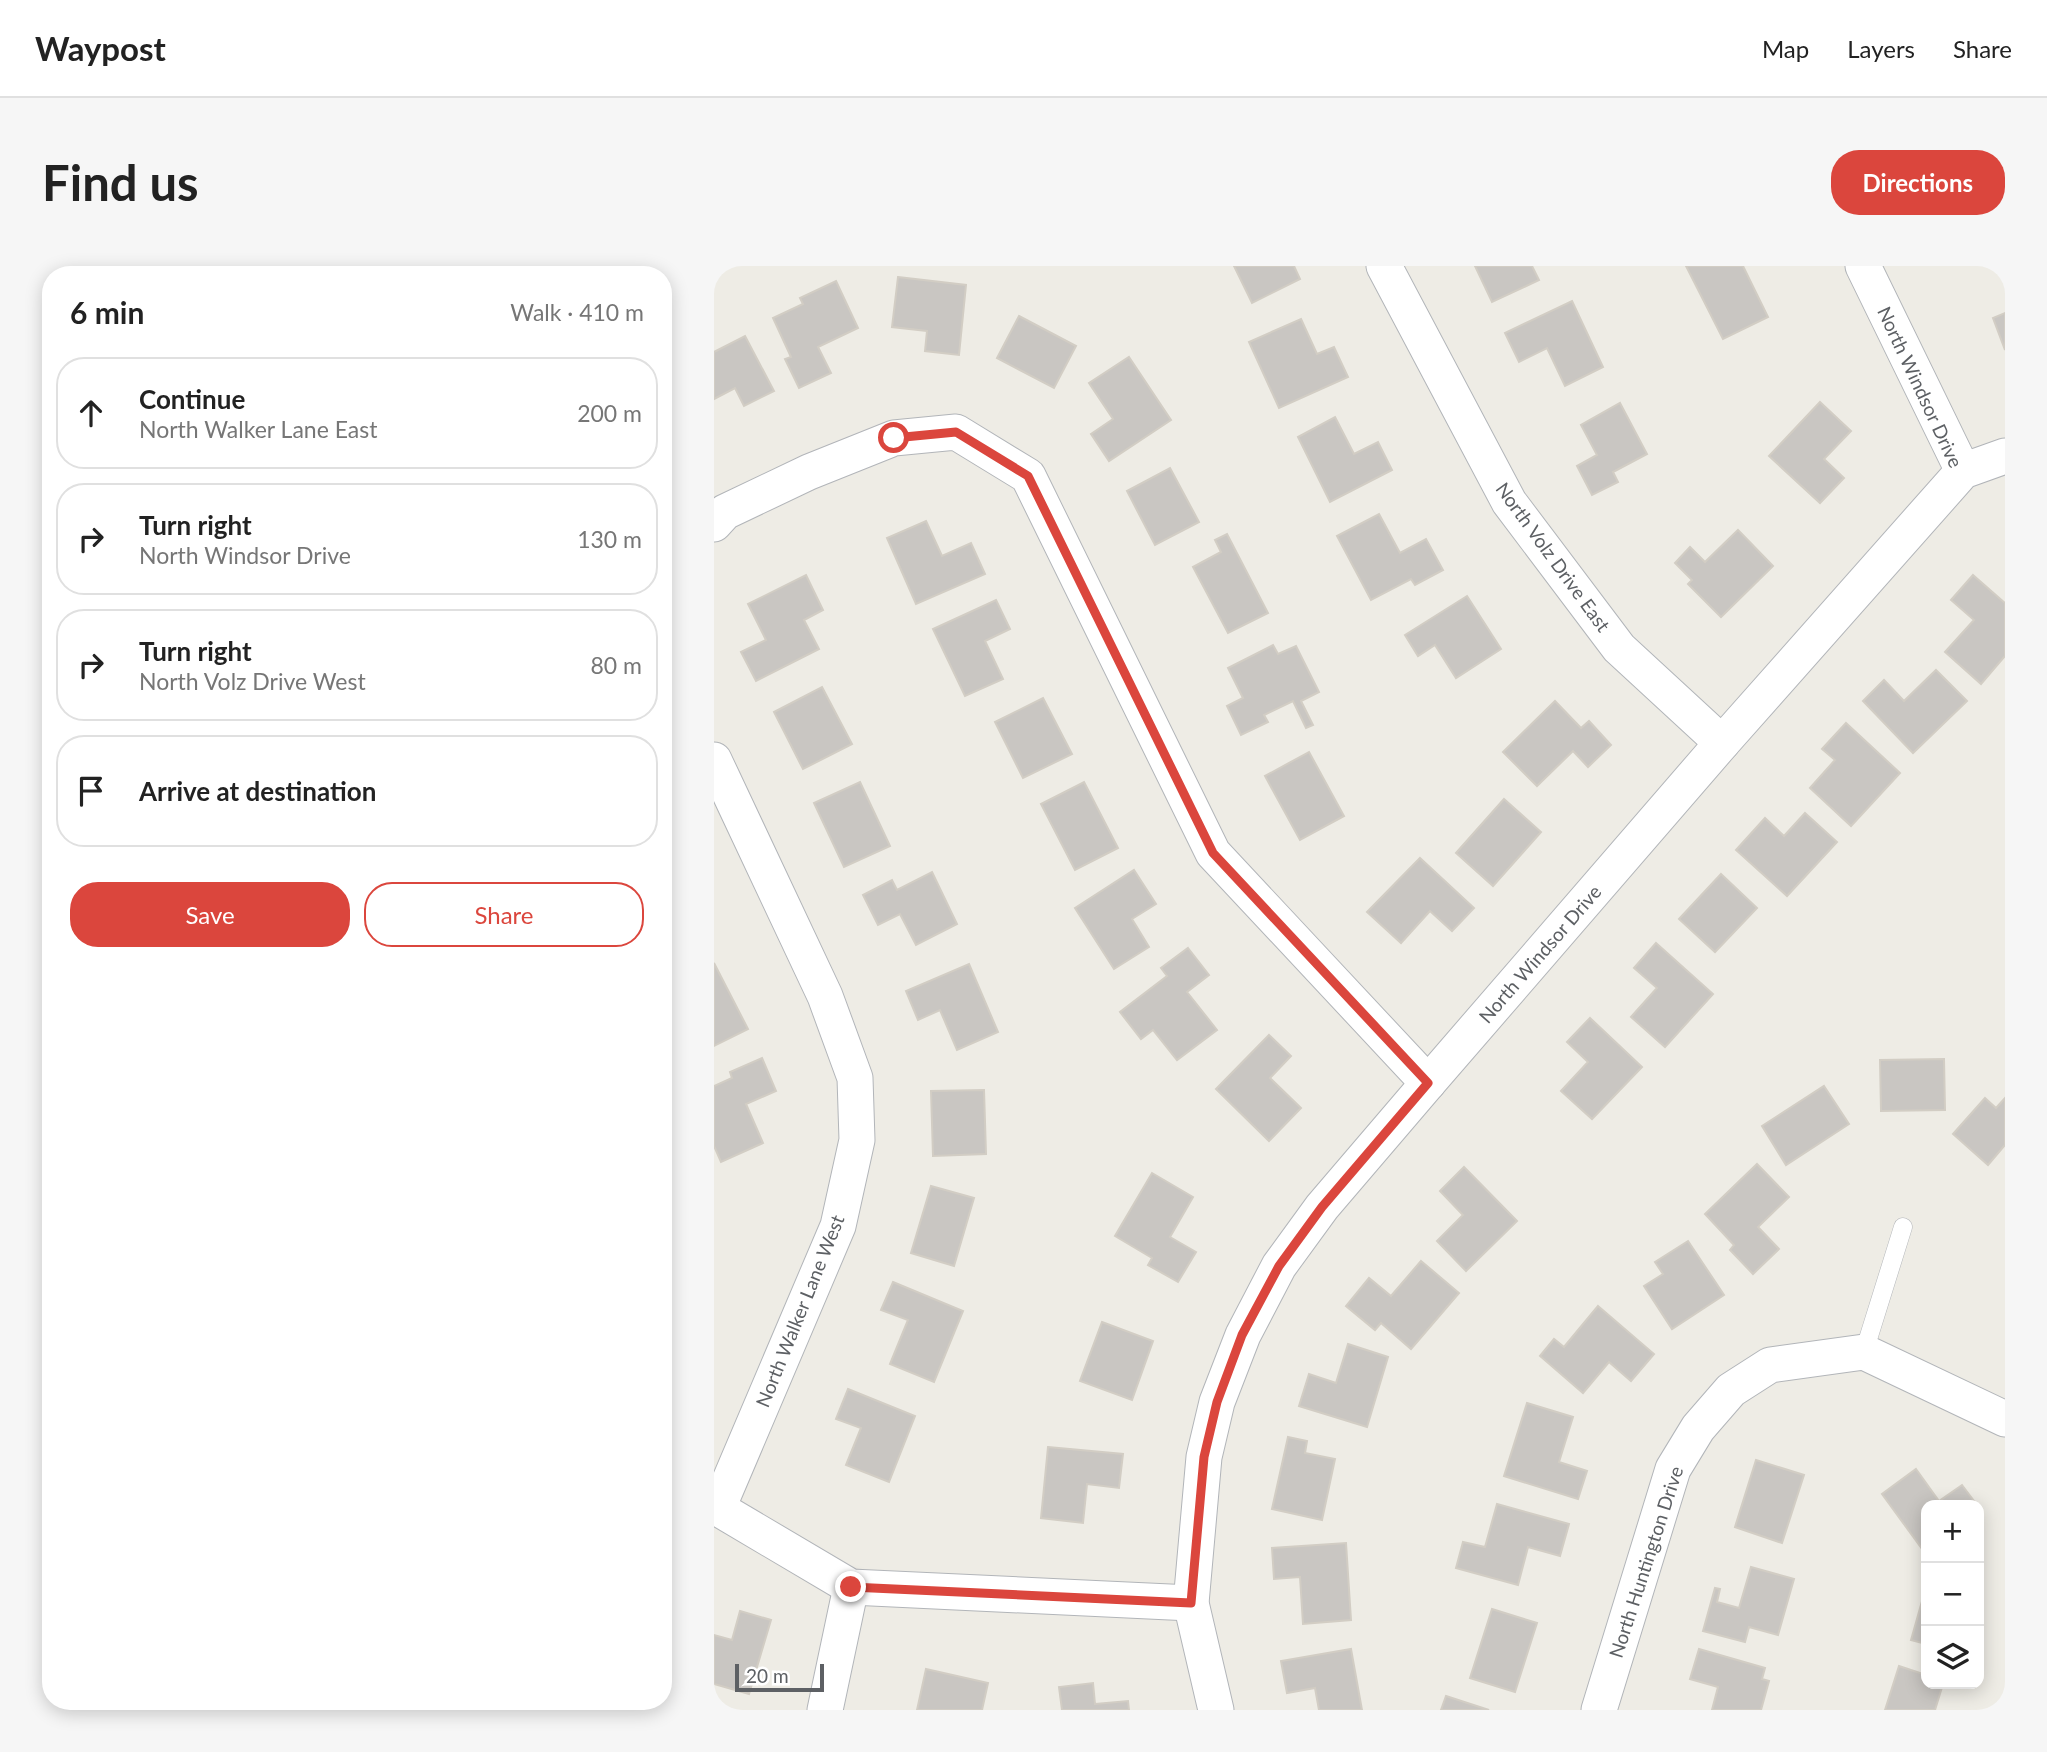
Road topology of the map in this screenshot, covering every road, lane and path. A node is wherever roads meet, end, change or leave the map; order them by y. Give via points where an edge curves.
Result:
1 (1384, 266) edge
2 (1863, 266) edge
3 (2005, 456) edge
4 (1963, 471) junction
5 (714, 524) edge
6 (1722, 743) junction
7 (714, 760) edge
8 (1428, 1083) junction
9 (1903, 1227) dead end
10 (1864, 1352) junction
11 (2005, 1419) edge
12 (716, 1507) edge
13 (851, 1587) junction
14 (1191, 1603) junction
15 (825, 1710) edge
16 (1216, 1710) edge
17 (1599, 1710) edge

1 - 6 street, North Volz Drive East via 1509,502 1619,648
2 - 4 street, North Windsor Drive
3 - 4 street
4 - 6 street, North Windsor Drive
5 - 8 street via 725,512 894,438 956,432 1028,476 1213,853
6 - 8 street, North Windsor Drive
7 - 12 street, North Walker Lane West via 825,996 855,1078 857,1140 838,1226
8 - 14 street, North Windsor Drive via 1322,1207 1279,1266 1242,1335 1217,1402 1204,1457
9 - 10 lane
10 - 11 street
10 - 17 street, North Huntington Drive via 1770,1365 1731,1390 1698,1428 1673,1469
12 - 13 street
13 - 14 street
13 - 15 street
14 - 16 street, North Windsor Drive

